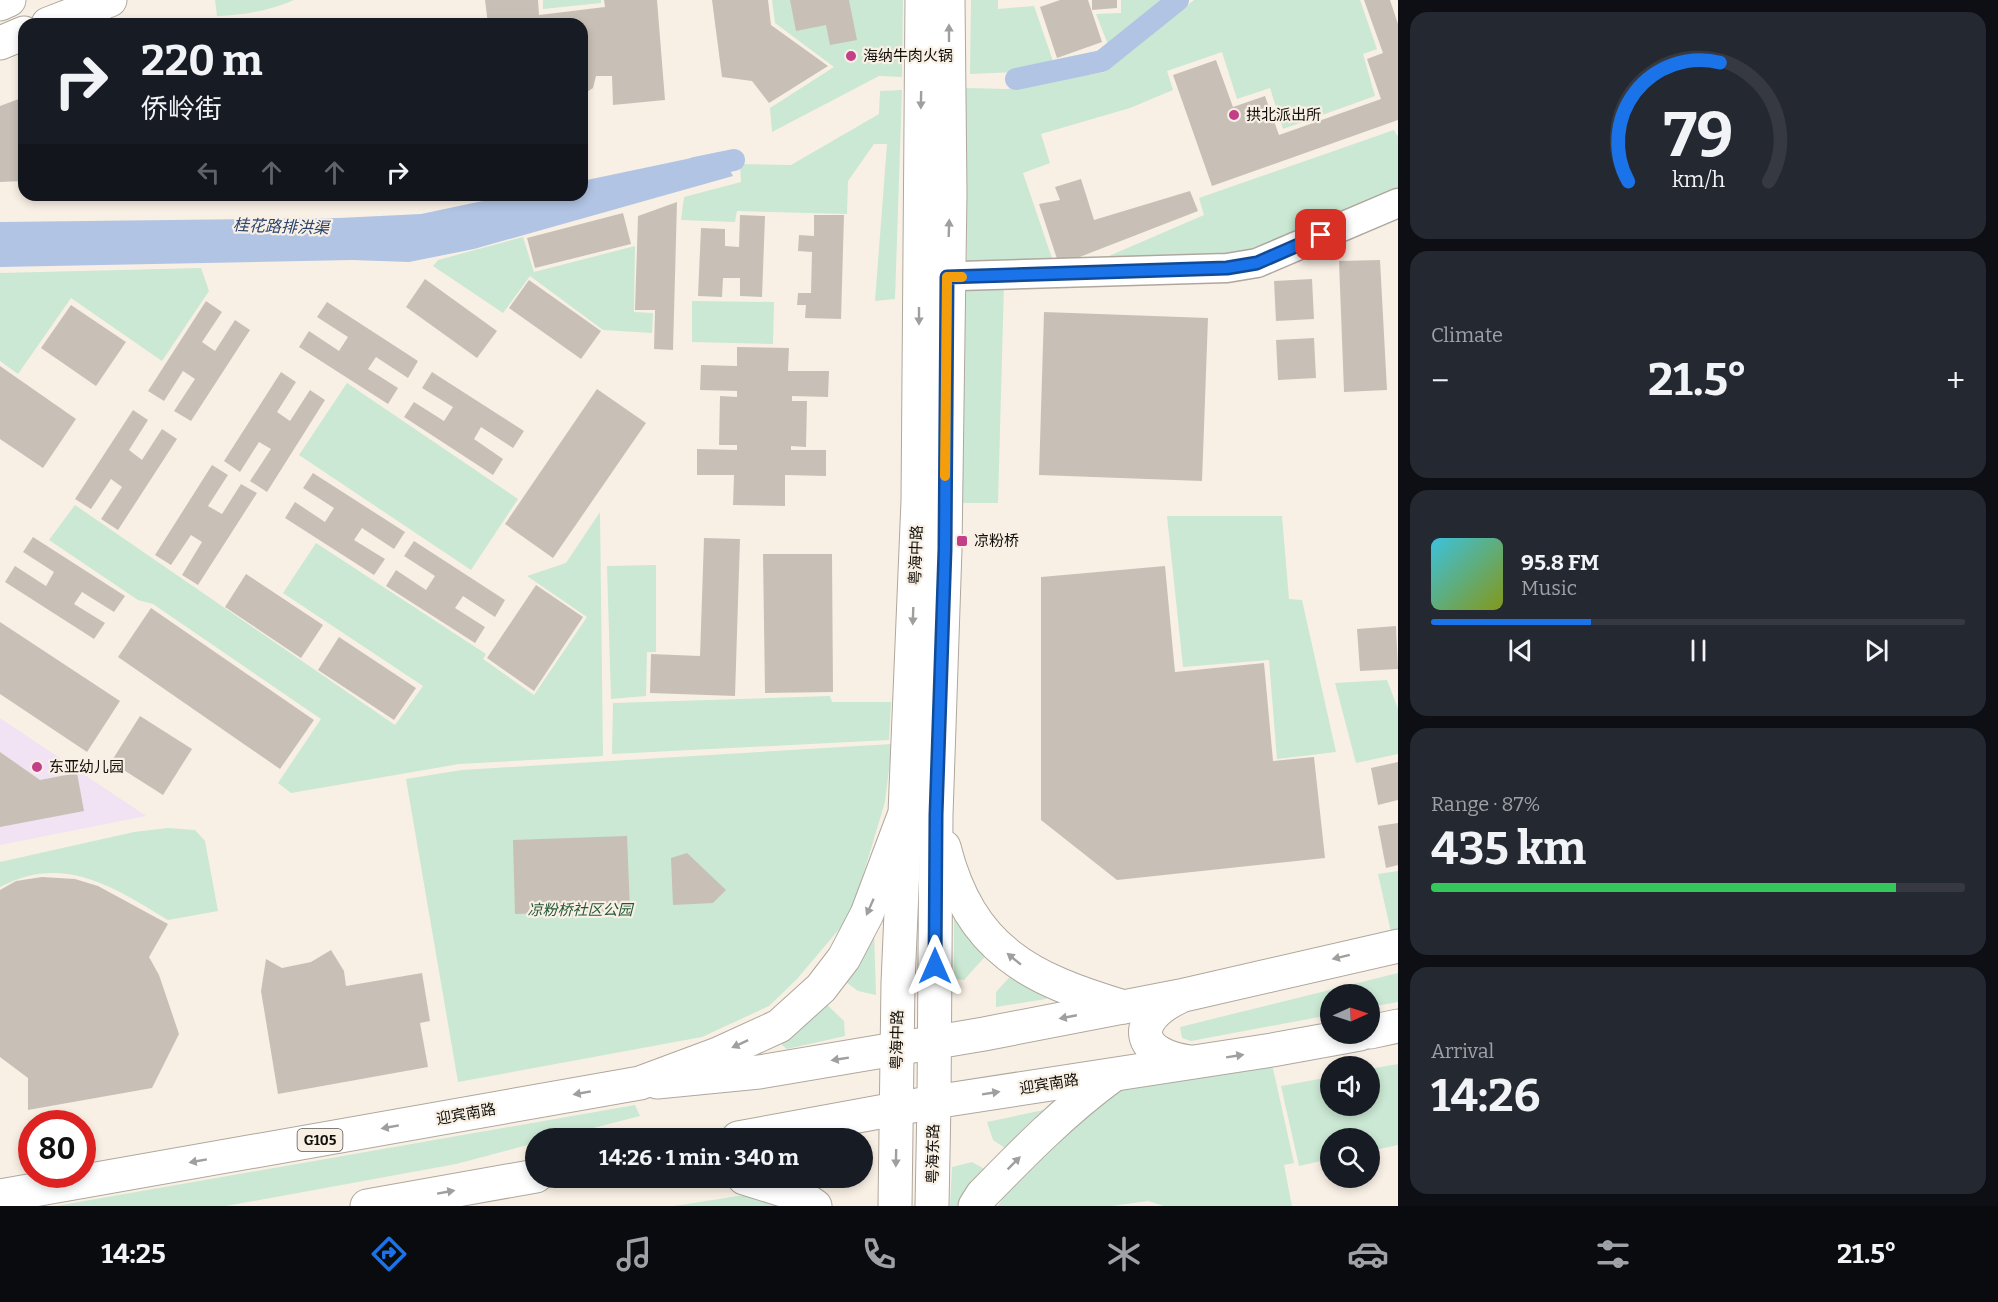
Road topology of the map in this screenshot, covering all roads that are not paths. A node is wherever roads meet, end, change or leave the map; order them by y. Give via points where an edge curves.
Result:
1 (9, 0) edge
2 (110, 0) edge
3 (922, 0) edge
4 (948, 0) edge
5 (0, 4) edge
6 (64, 18) edge
7 (18, 36) edge
8 (0, 43) edge
9 (1398, 203) edge
10 (933, 277) junction
11 (921, 814) junction
12 (1398, 946) edge
13 (1180, 996) junction
14 (1125, 1007) junction
15 (1398, 1026) edge
16 (1380, 1030) edge
17 (1320, 1041) edge
18 (934, 1042) junction
19 (897, 1049) junction
20 (1191, 1062) junction
21 (1115, 1074) junction
22 (640, 1083) junction
23 (934, 1102) junction
24 (897, 1109) junction
25 (793, 1128) edge
26 (525, 1178) edge
27 (776, 1188) edge
28 (0, 1196) edge
29 (367, 1206) edge
30 (815, 1206) edge
31 (895, 1206) edge
32 (933, 1206) edge
33 (975, 1206) edge

1 - 5 main road
2 - 6 main road
3 -> 10 main road, 粤海中路
10 -> 4 main road, 粤海中路 via 950,193
7 - 8 main road
9 - 10 street via 1257,263 1227,268
10 - 11 main road, 粤海中路 via 945,549
14 -> 11 main road via 1051,983 1026,969 991,938 976,921
11 - 18 main road, 粤海中路
11 - 19 main road, 粤海中路
11 -> 22 main road via 844,958 821,988 779,1026
12 -> 13 main road, 迎宾南路
13 - 14 main road, 迎宾南路
13 - 20 main road via 1149,1017 1147,1040 1161,1056
14 -> 18 main road, 迎宾南路
15 - 16 main road
20 -> 17 main road, 迎宾南路
18 - 19 main road, 迎宾南路
18 - 23 main road, 粤海中路
19 -> 22 main road, 迎宾南路 via 759,1072
19 - 24 main road, 粤海中路
20 - 21 main road, 迎宾南路
23 -> 21 main road, 迎宾南路
33 -> 21 main road via 1060,1117
22 -> 28 main road, 迎宾南路 / G105
23 - 24 main road, 迎宾南路
23 - 32 main road, 粤海东路
24 - 25 main road, 迎宾南路
24 -> 31 main road
29 -> 26 main road
27 - 30 main road via 799,1195

